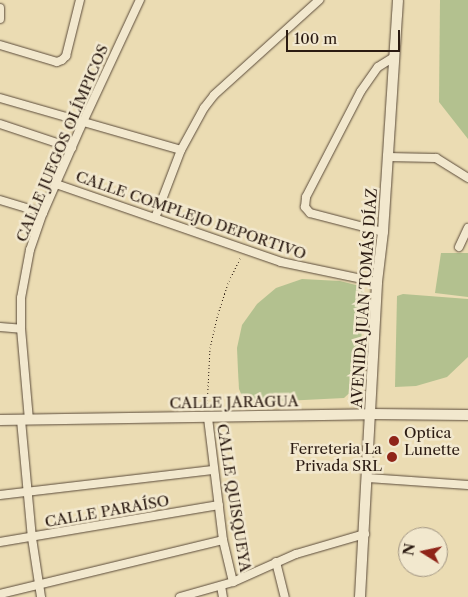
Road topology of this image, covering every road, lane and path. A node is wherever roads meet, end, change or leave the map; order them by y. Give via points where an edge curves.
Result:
1 (80, 0) edge
2 (140, 0) edge
3 (318, 0) edge
4 (398, 0) edge
5 (0, 8) edge
6 (0, 19) edge
7 (0, 45) edge
8 (394, 58) junction
9 (0, 98) edge
10 (83, 122) junction
11 (0, 124) edge
12 (72, 148) junction
13 (181, 150) junction
14 (387, 157) junction
15 (468, 178) edge
16 (56, 184) junction
17 (0, 200) edge
18 (43, 213) junction
19 (155, 218) junction
20 (468, 228) edge
21 (383, 232) junction
22 (459, 246) dead end
23 (244, 249) junction
24 (378, 282) junction
25 (0, 327) edge
26 (21, 329) junction
27 (371, 414) junction
28 (468, 415) edge
29 (208, 418) junction
30 (0, 420) edge
31 (25, 420) junction
32 (213, 470) junction
33 (368, 478) junction
34 (468, 485) edge
35 (27, 492) junction
36 (0, 495) edge
37 (219, 505) junction
38 (365, 534) junction
39 (32, 538) junction
40 (223, 540) junction
41 (0, 542) edge
42 (276, 562) junction
43 (233, 582) junction
44 (39, 586) junction
45 (221, 586) junction
46 (0, 594) edge
47 (41, 597) edge
48 (180, 597) edge
49 (224, 597) edge
50 (285, 597) edge
51 (360, 597) edge

1 - 7 street via 66,56 62,60 57,62
2 - 10 street, CALLE JUEGOS OLÍMPICOS
3 - 13 street via 214,95
4 - 8 street, AVENIDA JUAN TOMÁS DÍAZ
5 - 6 street
8 - 14 street, AVENIDA JUAN TOMÁS DÍAZ
8 - 21 street via 378,67 361,91 306,197 305,207 310,213
9 - 10 street
10 - 12 street, CALLE JUEGOS OLÍMPICOS
10 - 13 street
11 - 12 street
12 - 16 street, CALLE JUEGOS OLÍMPICOS
13 - 19 street
14 - 15 street via 436,158
14 - 21 street, AVENIDA JUAN TOMÁS DÍAZ
16 - 18 street, CALLE JUEGOS OLÍMPICOS
16 - 19 street, CALLE COMPLEJO DEPORTIVO
17 - 18 street
18 - 26 street, CALLE JUEGOS OLÍMPICOS via 25,274
19 - 23 street, CALLE COMPLEJO DEPORTIVO
20 - 22 street
21 - 24 street, AVENIDA JUAN TOMÁS DÍAZ
23 - 24 street, CALLE COMPLEJO DEPORTIVO via 308,269
23 - 29 path via 229,281 214,331 207,383
24 - 27 street, AVENIDA JUAN TOMÁS DÍAZ
25 - 26 street
26 - 31 street, CALLE JUEGOS OLÍMPICOS
27 - 28 street, CALLE JARAGUA
27 - 29 street, CALLE JARAGUA
27 - 33 street, AVENIDA JUAN TOMÁS DÍAZ
29 - 31 street, CALLE JARAGUA
29 - 32 street, CALLE QUISQUEYA
30 - 31 street, CALLE JARAGUA
31 - 35 street, CALLE JUEGOS OLÍMPICOS
32 - 35 street
32 - 37 street, CALLE QUISQUEYA
33 - 34 street
33 - 38 street, AVENIDA JUAN TOMÁS DÍAZ
35 - 36 street
35 - 39 street, CALLE JUEGOS OLÍMPICOS
37 - 39 street, CALLE PARAÍSO
37 - 40 street, CALLE QUISQUEYA
38 - 42 street via 328,543
38 - 51 street, AVENIDA JUAN TOMÁS DÍAZ
39 - 41 street, CALLE PARAÍSO
39 - 44 street, CALLE JUEGOS OLÍMPICOS
40 - 43 street, CALLE QUISQUEYA
40 - 44 street
42 - 43 street
42 - 50 street
43 - 45 street
44 - 46 street
44 - 47 street, CALLE JUEGOS OLÍMPICOS
45 - 48 street
45 - 49 street

